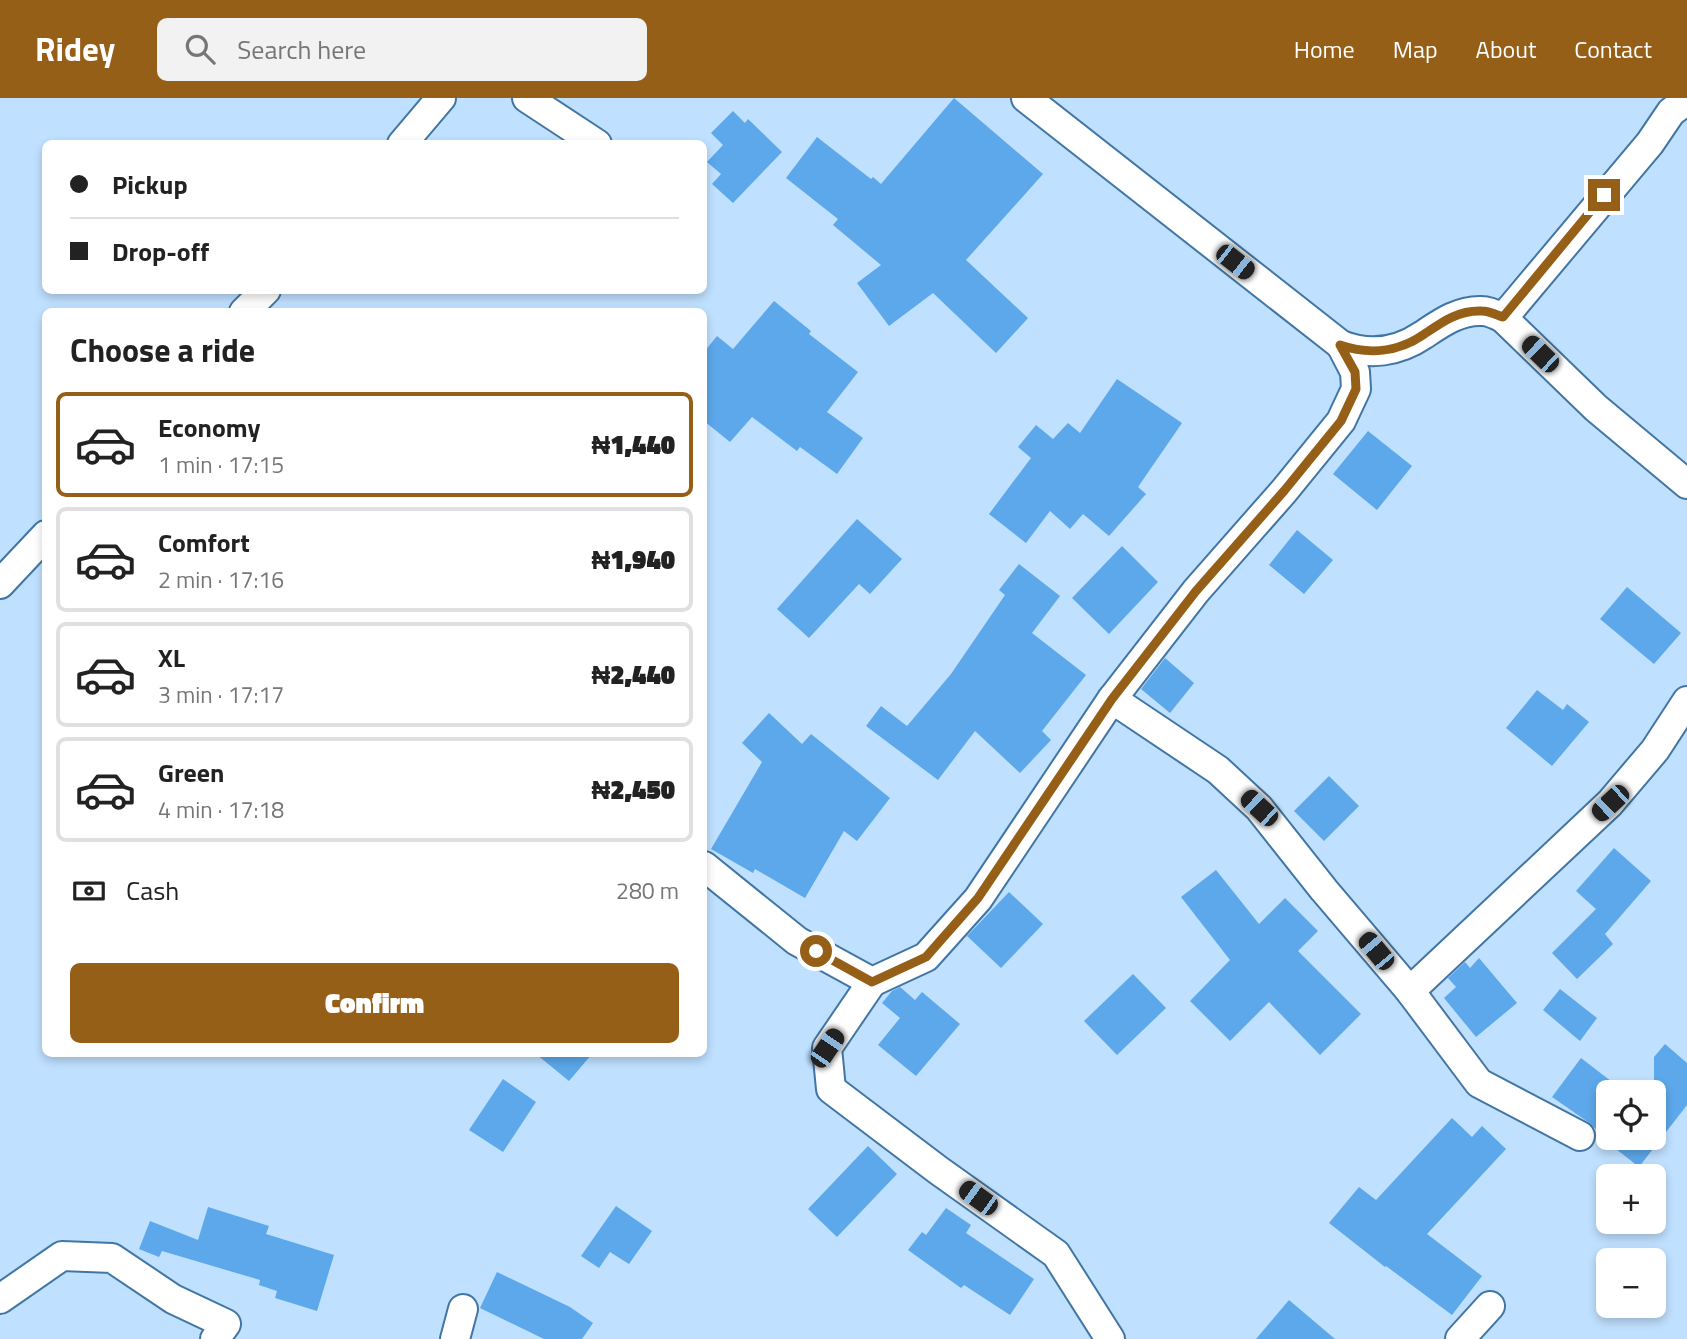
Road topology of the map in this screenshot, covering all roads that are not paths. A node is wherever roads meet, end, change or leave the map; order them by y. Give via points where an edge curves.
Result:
1 (441, 98) edge
2 (527, 98) edge
3 (1026, 98) edge
4 (1687, 100) edge
5 (405, 140) edge
6 (591, 140) edge
7 (261, 294) edge
8 (248, 308) edge
9 (1503, 317) junction
10 (1340, 345) junction
11 (1687, 484) edge
12 (42, 538) edge
13 (3, 572) edge
14 (1112, 699) junction
15 (1687, 701) edge
16 (707, 868) edge
17 (872, 982) junction
18 (1410, 991) junction
19 (1580, 1136) dead end
20 (0, 1299) edge
21 (1490, 1306) dead end
22 (463, 1309) dead end
23 (215, 1339) edge
24 (455, 1339) edge
25 (1110, 1339) edge
26 (1460, 1339) edge

1 - 5 street
2 - 6 street
3 - 10 street
4 - 9 street via 1671,112
7 - 8 street
9 - 10 street via 1484,311 1445,319 1393,349 1373,352
9 - 11 street via 1596,408
10 - 14 street via 1355,372 1356,389 1341,421 1196,591
12 - 13 street
14 - 17 street via 969,908 926,957
14 - 18 street via 1219,770 1259,808
15 - 18 street via 1655,750 1610,803
16 - 17 street via 797,941
17 - 25 street via 827,1048 831,1089 1056,1254
18 - 19 street via 1479,1083
20 - 23 street via 62,1256 112,1258 173,1299 226,1324
21 - 26 street
22 - 24 street

